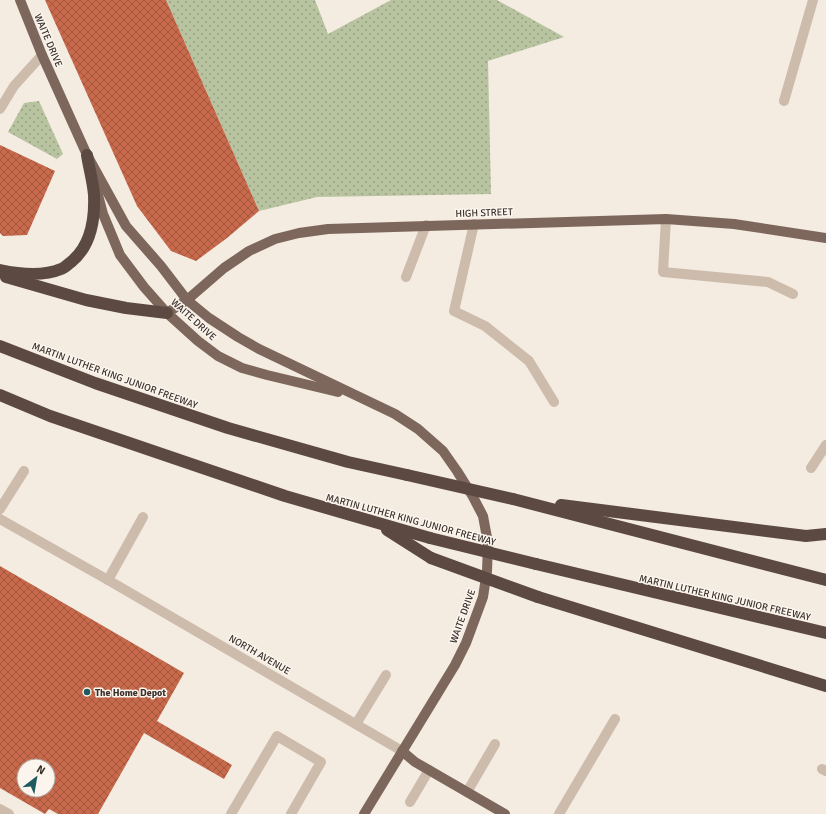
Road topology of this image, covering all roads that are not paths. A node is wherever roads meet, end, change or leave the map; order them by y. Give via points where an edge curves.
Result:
1 (20, 0) edge
2 (813, 0) edge
3 (42, 54) junction
4 (784, 101) dead end
5 (0, 109) edge
6 (87, 155) junction
7 (666, 219) junction
8 (474, 224) junction
9 (426, 225) junction
10 (826, 238) edge
11 (0, 270) edge
12 (0, 275) edge
13 (406, 277) dead end
14 (793, 294) dead end
15 (186, 300) junction
16 (167, 313) junction
17 (0, 346) edge
18 (0, 395) edge
19 (373, 402) junction
20 (554, 402) dead end
21 (826, 445) edge
22 (811, 468) dead end
23 (24, 471) dead end
24 (512, 499) junction
25 (0, 509) edge
26 (143, 517) dead end
27 (0, 519) edge
28 (374, 522) junction
29 (826, 534) edge
30 (108, 580) junction
31 (826, 580) edge
32 (826, 633) edge
33 (386, 675) dead end
34 (826, 686) edge
35 (615, 719) dead end
36 (356, 724) junction
37 (495, 744) dead end
38 (402, 751) junction
39 (430, 770) junction
40 (467, 792) junction
41 (410, 802) dead end
42 (0, 809) edge
43 (9, 814) edge
44 (231, 814) edge
45 (291, 814) edge
46 (364, 814) edge
47 (505, 814) edge
48 (559, 814) edge

1 - 3 main road, WAITE DRIVE
2 - 4 street
3 - 5 street via 14,86
3 - 6 main road, WAITE DRIVE
6 - 11 highway via 94,194 93,220 88,242 77,257 62,269 41,274
6 - 15 main road, WAITE DRIVE via 126,226
6 - 16 main road, WAITE DRIVE via 103,214 120,255
7 - 8 main road, HIGH STREET
7 - 10 main road, HIGH STREET via 734,224
7 - 14 street via 663,272 768,282
8 - 9 main road, HIGH STREET
8 - 20 street via 454,311 485,326 529,361
9 - 13 street
9 - 15 main road, HIGH STREET via 328,229 275,239 249,251 224,268
12 - 16 highway via 86,300
15 - 16 main road, HIGH STREET
15 - 19 main road, WAITE DRIVE via 226,330 259,349
16 - 19 main road, WAITE DRIVE via 218,356 242,368
17 - 24 highway, MARTIN LUTHER KING JUNIOR FREEWAY, bridge via 95,383 228,428 348,462
18 - 28 highway, MARTIN LUTHER KING JUNIOR FREEWAY via 50,416 285,496
19 - 38 main road, WAITE DRIVE via 418,429 443,451 472,494 483,516 488,543 483,597 466,643
21 - 22 street
23 - 25 street
24 - 29 highway via 806,536
24 - 31 highway, MARTIN LUTHER KING JUNIOR FREEWAY
26 - 30 street
27 - 30 street, NORTH AVENUE
28 - 32 highway, MARTIN LUTHER KING JUNIOR FREEWAY, bridge via 430,538
28 - 34 highway, bridge via 431,558 538,597
30 - 36 street, NORTH AVENUE
33 - 36 street
35 - 48 street
36 - 38 street, NORTH AVENUE
37 - 40 street
38 - 39 main road, NORTH AVENUE
38 - 46 main road, WAITE DRIVE
39 - 40 main road, NORTH AVENUE
39 - 41 street
40 - 47 main road, NORTH AVENUE
42 - 43 street
44 - 45 street via 277,736 321,762

